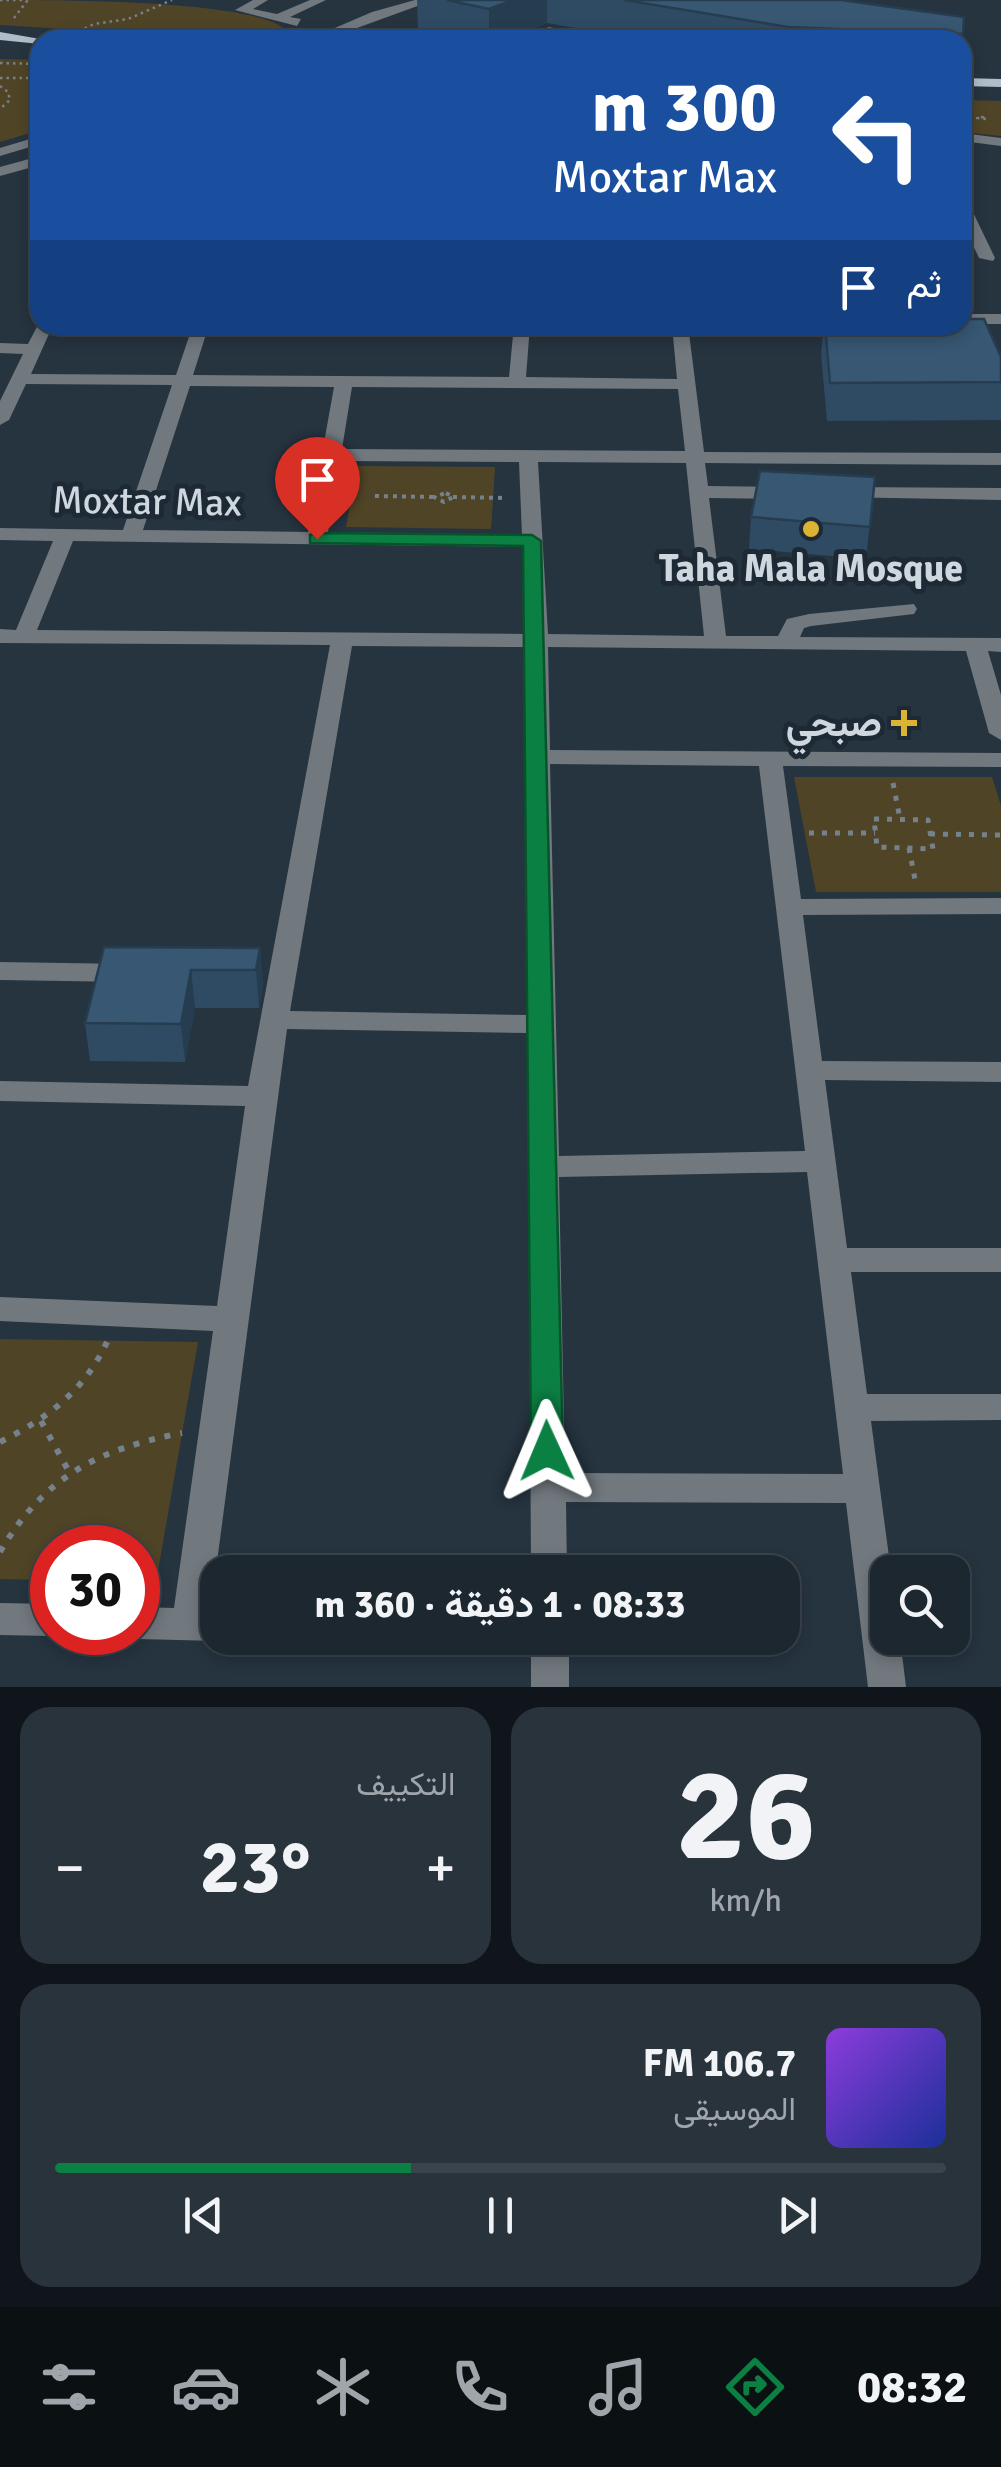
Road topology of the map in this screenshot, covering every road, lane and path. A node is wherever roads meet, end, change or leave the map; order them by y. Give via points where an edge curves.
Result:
1 (0, 0) edge
2 (23, 0) edge
3 (172, 0) edge
4 (262, 0) edge
5 (320, 0) edge
6 (428, 0) edge
7 (338, 3) dead end
8 (278, 18) junction
9 (297, 22) dead end
10 (77, 30) edge
11 (338, 30) edge
12 (2, 34) edge
13 (30, 39) edge
14 (30, 60) edge
15 (0, 62) edge
16 (0, 78) edge
17 (30, 78) edge
18 (972, 82) edge
19 (1001, 83) edge
20 (0, 86) edge
21 (972, 96) edge
22 (1001, 97) edge
23 (0, 109) edge
24 (972, 138) edge
25 (1001, 142) edge
26 (30, 143) edge
27 (0, 152) edge
28 (30, 163) edge
29 (0, 172) edge
30 (972, 221) edge
31 (994, 259) edge
32 (972, 319) edge
33 (1001, 319) edge
34 (40, 335) edge
35 (198, 335) edge
36 (521, 335) edge
37 (681, 335) edge
38 (0, 348) edge
39 (34, 349) junction
40 (19, 379) junction
41 (184, 380) junction
42 (344, 381) junction
43 (517, 382) junction
44 (687, 384) junction
45 (0, 420) edge
46 (332, 454) junction
47 (528, 456) junction
48 (695, 457) junction
49 (1001, 459) edge
50 (698, 492) junction
51 (1001, 494) edge
52 (376, 496) dead end
53 (530, 499) junction
54 (0, 534) edge
55 (65, 536) junction
56 (131, 536) junction
57 (317, 539) junction
58 (532, 541) junction
59 (906, 610) dead end
60 (0, 636) edge
61 (24, 636) junction
62 (342, 639) junction
63 (537, 640) junction
64 (716, 642) junction
65 (786, 642) junction
66 (974, 645) junction
67 (1001, 645) edge
68 (1001, 733) edge
69 (538, 757) junction
70 (770, 757) junction
71 (1001, 760) edge
72 (892, 777) dead end
73 (900, 819) junction
74 (780, 833) junction
75 (875, 833) junction
76 (930, 834) junction
77 (1001, 836) edge
78 (909, 848) junction
79 (917, 892) dead end
80 (1001, 906) edge
81 (791, 907) junction
82 (0, 971) edge
83 (151, 973) edge
84 (274, 1020) junction
85 (542, 1024) junction
86 (806, 1070) junction
87 (1001, 1072) edge
88 (0, 1091) edge
89 (261, 1096) junction
90 (819, 1161) junction
91 (543, 1167) junction
92 (833, 1260) junction
93 (1001, 1260) edge
94 (0, 1310) edge
95 (116, 1314) junction
96 (229, 1319) junction
97 (1001, 1407) edge
98 (852, 1408) junction
99 (41, 1421) junction
100 (182, 1434) dead end
101 (0, 1442) edge
102 (68, 1470) junction
103 (548, 1487) junction
104 (862, 1489) junction
105 (0, 1552) edge
106 (210, 1555) edge
107 (549, 1555) edge
108 (0, 1619) edge
109 (30, 1620) edge
110 (160, 1623) edge
111 (200, 1624) edge
112 (550, 1655) edge
113 (550, 1687) edge
114 (887, 1687) edge

1 - 2 path
2 - 12 path
3 - 10 path
4 - 8 street via 241,10
5 - 7 street
5 - 8 street
6 - 11 street
8 - 9 street
12 - 13 main road
14 - 15 path
16 - 17 path
18 - 19 main road
20 - 23 path via 10,100
21 - 22 main road
24 - 25 street
26 - 27 street
28 - 29 street
30 - 31 street
32 - 33 street
34 - 39 street
35 - 41 street
36 - 43 street
37 - 44 street
38 - 39 street
39 - 40 street
40 - 41 street
40 - 45 street
41 - 42 street
41 - 56 street
42 - 43 street
42 - 46 street
43 - 44 street
44 - 48 street
46 - 47 street
46 - 57 street
47 - 48 street
47 - 53 street
48 - 49 street
48 - 50 street
50 - 51 street
50 - 64 street
52 - 53 path
53 - 58 street
54 - 55 street, Moxtar Max
55 - 56 street, Moxtar Max
55 - 61 street
56 - 57 street, Moxtar Max
57 - 58 street, Moxtar Max
58 - 63 street
59 - 65 street via 808,620 796,624
60 - 61 street
61 - 62 street
62 - 63 street
62 - 84 street via 273,974
63 - 64 street
63 - 69 street
64 - 65 street
65 - 66 street
66 - 67 street
66 - 68 street
69 - 70 street
69 - 85 street
70 - 71 street
70 - 74 street
72 - 73 path
73 - 75 path via 874,818
73 - 76 path via 928,820
74 - 75 path
74 - 81 street
75 - 78 path via 878,848
76 - 77 path
76 - 78 path via 933,849
78 - 79 path
80 - 81 street
81 - 86 street
82 - 83 street
84 - 85 street
84 - 89 street
85 - 91 street
86 - 87 street
86 - 90 street
88 - 89 street
89 - 96 street
90 - 91 street
90 - 92 street
91 - 103 street
92 - 93 street
92 - 98 street
94 - 95 street
95 - 96 street
95 - 99 path via 98,1366 80,1391
96 - 106 street
97 - 98 street
98 - 104 street
99 - 101 path
99 - 102 path
100 - 102 path via 112,1450
102 - 105 path via 22,1515
103 - 104 street
103 - 107 street
104 - 114 street
108 - 109 street
110 - 111 street
112 - 113 street

